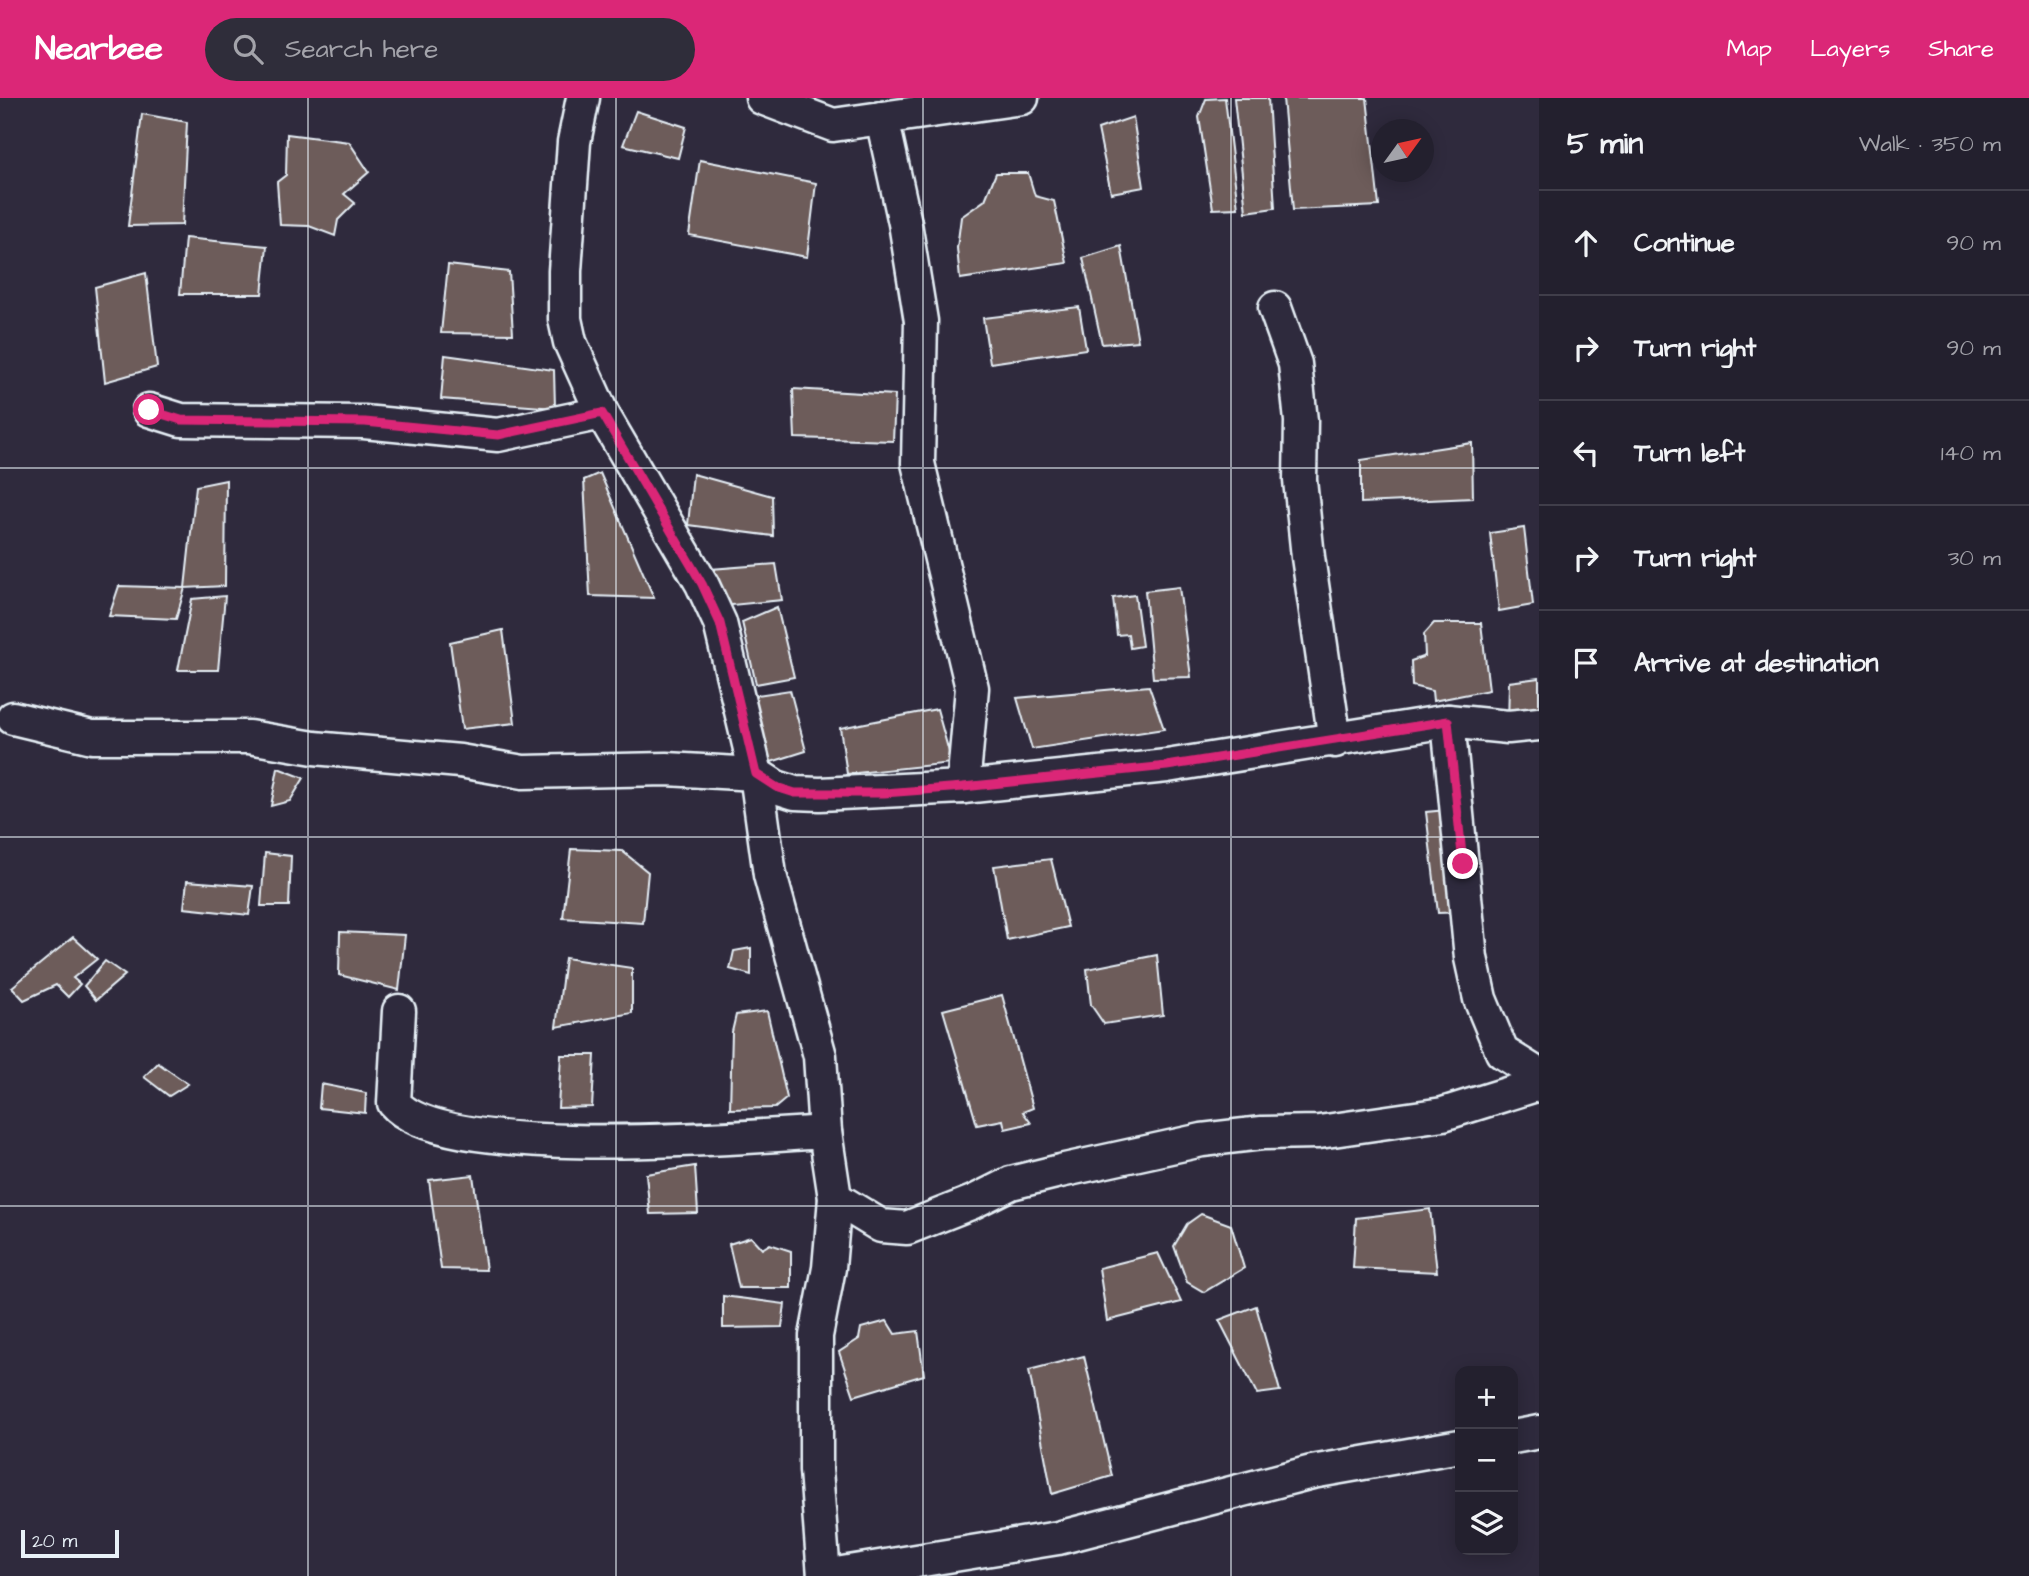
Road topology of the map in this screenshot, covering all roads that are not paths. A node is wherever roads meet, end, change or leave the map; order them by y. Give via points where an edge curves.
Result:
1 (583, 98) edge
2 (762, 98) edge
3 (1021, 98) edge
4 (882, 118) junction
5 (1275, 309) dead end
6 (149, 410) dead end
7 (602, 413) junction
8 (13, 718) dead end
9 (1448, 721) junction
10 (1539, 724) edge
11 (1335, 741) junction
12 (756, 774) junction
13 (963, 787) junction
14 (399, 1011) dead end
15 (1539, 1075) edge
16 (1539, 1084) edge
17 (825, 1132) junction
18 (835, 1198) junction
19 (1539, 1432) edge
20 (1518, 1436) edge
21 (1455, 1447) edge

1 - 7 street via 574,142 565,319 570,342
2 - 4 street via 833,125
3 - 4 street
4 - 13 street via 920,321 918,463 972,688
5 - 11 street via 1296,364 1300,480
6 - 7 street via 181,420 365,422 498,435
7 - 12 street via 720,623
8 - 12 street via 92,737 249,737 523,772 667,769
9 - 10 street via 1508,727
9 - 11 street
9 - 15 street via 1471,958 1480,999 1502,1052
11 - 13 street via 1167,766
12 - 13 street via 795,793
12 - 17 street via 771,875 820,1056
14 - 17 street via 394,1103 424,1123 536,1139 633,1143
16 - 18 street via 1443,1114 1319,1132 1202,1140 1011,1182 907,1228 881,1226
17 - 18 street
18 - 21 street via 829,1268 816,1336 816,1470 824,1576 1058,1538 1312,1472
19 - 20 street

